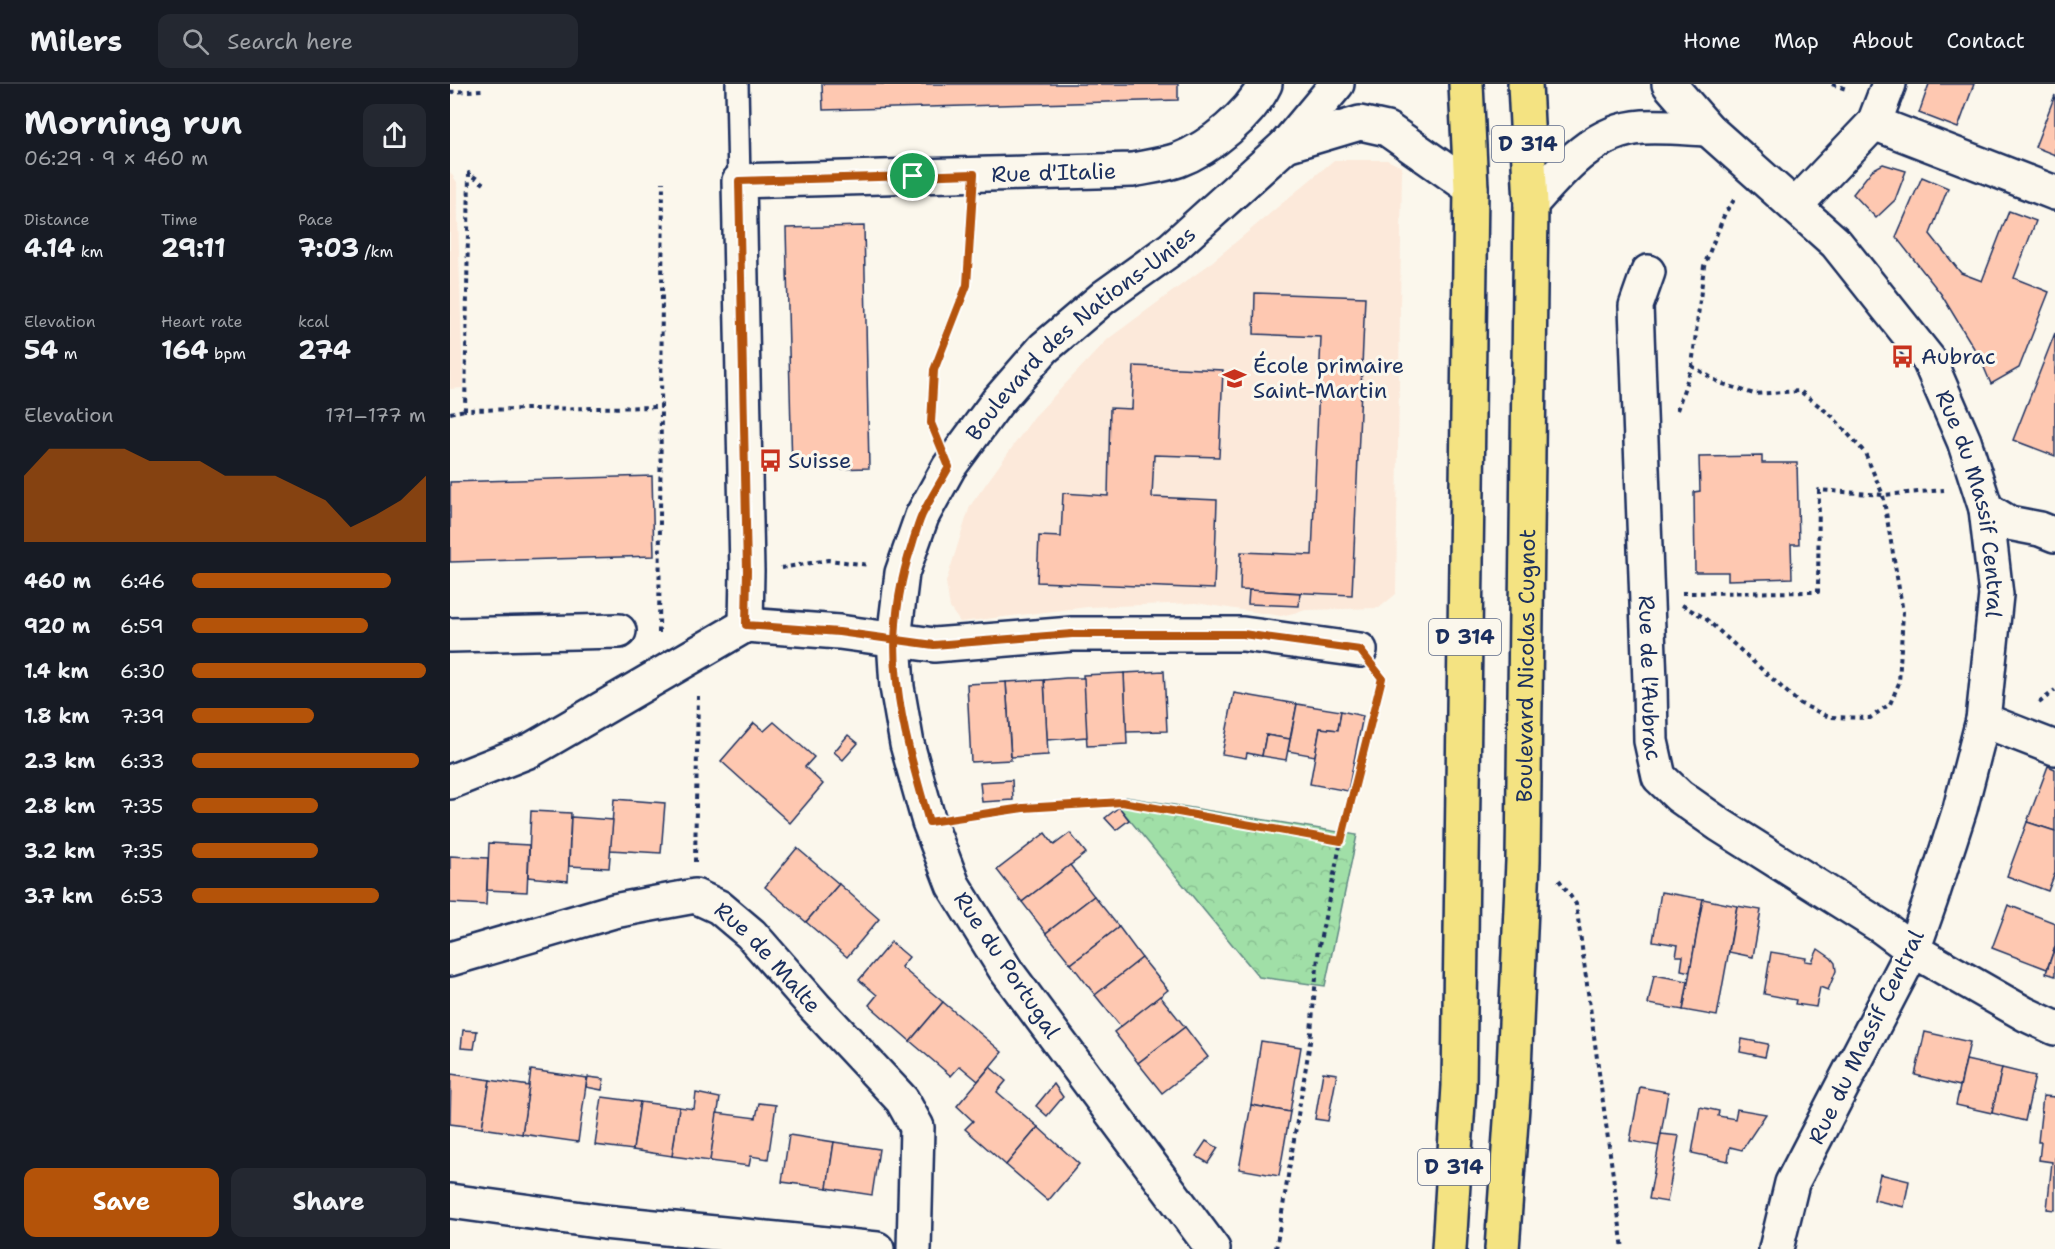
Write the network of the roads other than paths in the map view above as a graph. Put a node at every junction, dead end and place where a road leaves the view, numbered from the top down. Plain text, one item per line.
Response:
1 (737, 84) edge
2 (1265, 84) edge
3 (1337, 84) edge
4 (1466, 84) edge
5 (1525, 84) edge
6 (1669, 84) edge
7 (1889, 84) edge
8 (1874, 123) junction
9 (1708, 129) junction
10 (1286, 146) junction
11 (739, 181) junction
12 (1471, 188) junction
13 (2055, 193) edge
14 (1531, 204) junction
15 (1795, 206) junction
16 (1648, 272) dead end
17 (1982, 498) junction
18 (2055, 535) edge
19 (746, 625) junction
20 (620, 631) road end
21 (450, 635) edge
22 (894, 639) junction
23 (1360, 650) road end
24 (1983, 720) junction
25 (2055, 748) edge
26 (450, 782) edge
27 (1913, 950) junction
28 (450, 959) edge
29 (2055, 1028) edge
30 (450, 1201) edge
31 (877, 1249) edge
32 (914, 1249) edge
33 (1213, 1249) edge
34 (1449, 1249) edge
35 (1502, 1249) edge
36 (1776, 1249) edge

1 - 11 lane
2 - 11 street, Rue d'Italie
3 - 10 street, Boulevard des Nations-Unies
4 - 12 main road, D 314
5 - 14 main road, Boulevard Nicolas Cugnot / D 314
6 - 9 street, Rue du Massif Central
7 - 8 street
8 - 13 street
8 - 15 street
9 - 14 street
9 - 15 street, Rue du Massif Central
10 - 12 street, Boulevard des Nations-Unies
10 - 22 street, Boulevard des Nations-Unies
11 - 19 street
12 - 34 main road, D 314
14 - 35 main road, Boulevard Nicolas Cugnot / D 314
15 - 17 street, Rue du Massif Central
16 - 27 street, Rue de l'Aubrac
17 - 18 street
17 - 24 street, Rue du Massif Central
19 - 22 street
19 - 26 street
20 - 21 street
22 - 23 street
22 - 33 street, Rue du Portugal
24 - 25 street
24 - 27 street, Rue du Massif Central
27 - 29 street, Rue de l'Aubrac
27 - 36 street, Rue du Massif Central
28 - 32 street, Rue de Malte
30 - 31 street

